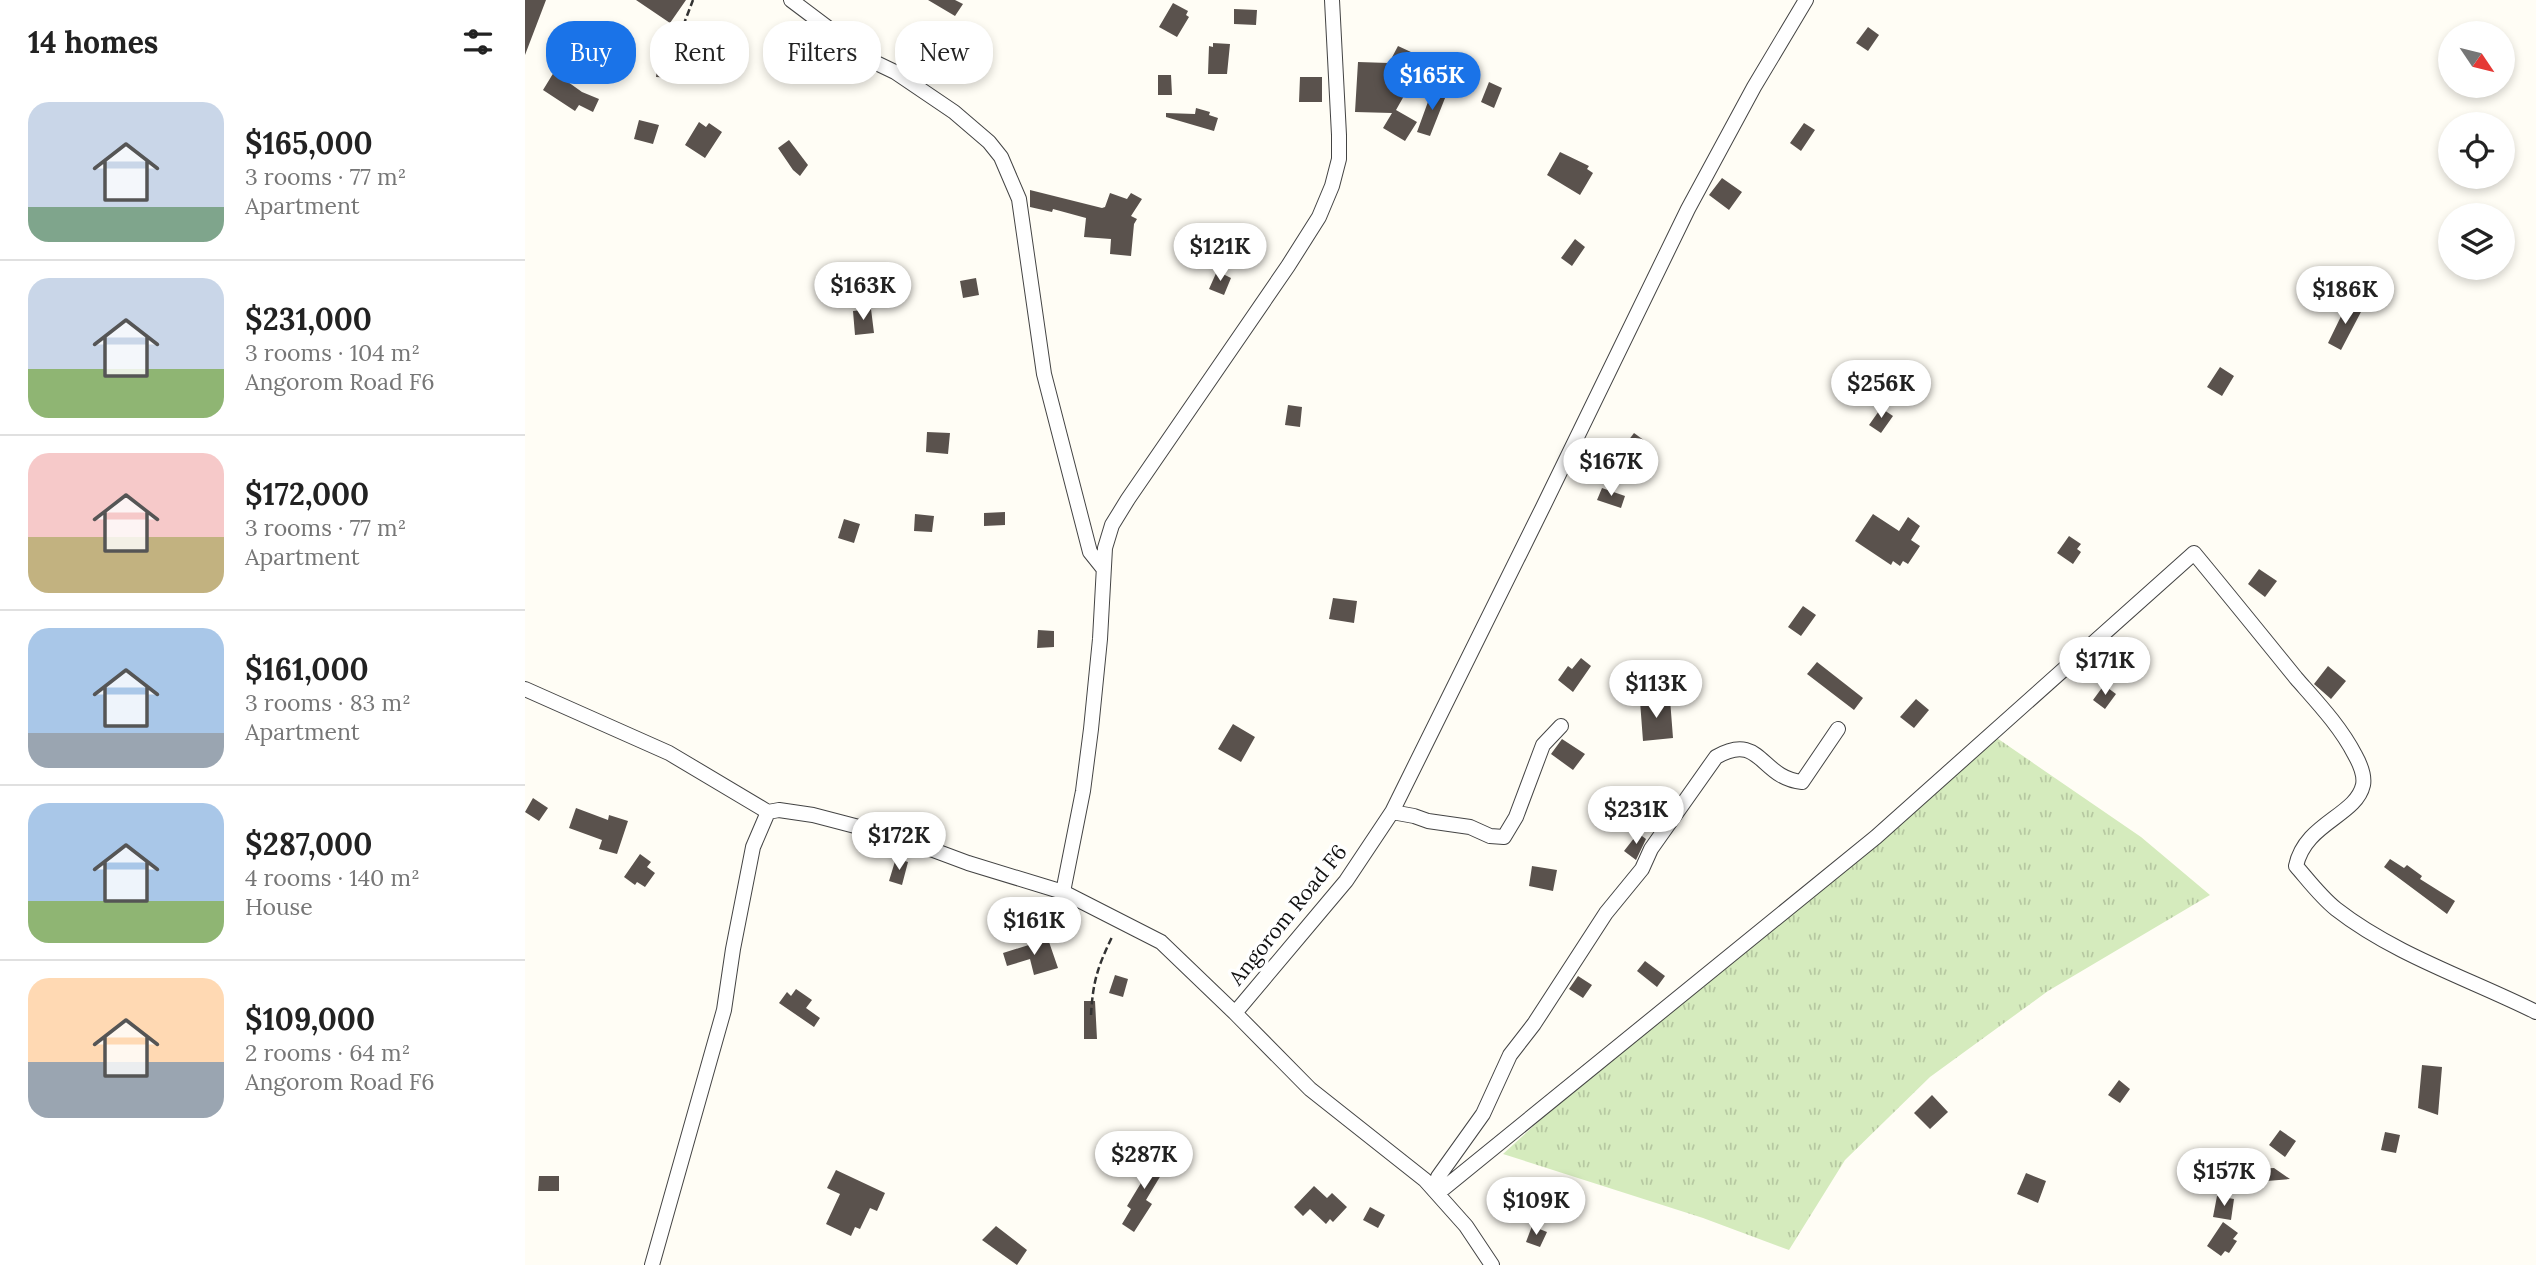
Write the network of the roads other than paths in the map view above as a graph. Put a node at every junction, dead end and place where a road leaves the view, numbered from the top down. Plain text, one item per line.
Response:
1 (790, 0) edge
2 (1332, 0) edge
3 (1806, 0) edge
4 (1102, 567) junction
5 (525, 689) edge
6 (1560, 726) dead end
7 (1838, 729) dead end
8 (768, 812) junction
9 (1391, 812) junction
10 (1063, 892) junction
11 (2536, 1012) edge
12 (1235, 1013) junction
13 (1438, 1193) junction
14 (652, 1265) edge
15 (1492, 1265) edge

1 - 4 street
2 - 4 street
3 - 9 street, Angorom Road F6
4 - 10 street
5 - 8 street
6 - 9 street
7 - 13 street
8 - 10 street
8 - 14 street
9 - 12 street, Angorom Road F6
10 - 12 street
11 - 13 street
12 - 13 street, Angorom Road F6
13 - 15 street, Angorom Road F6

